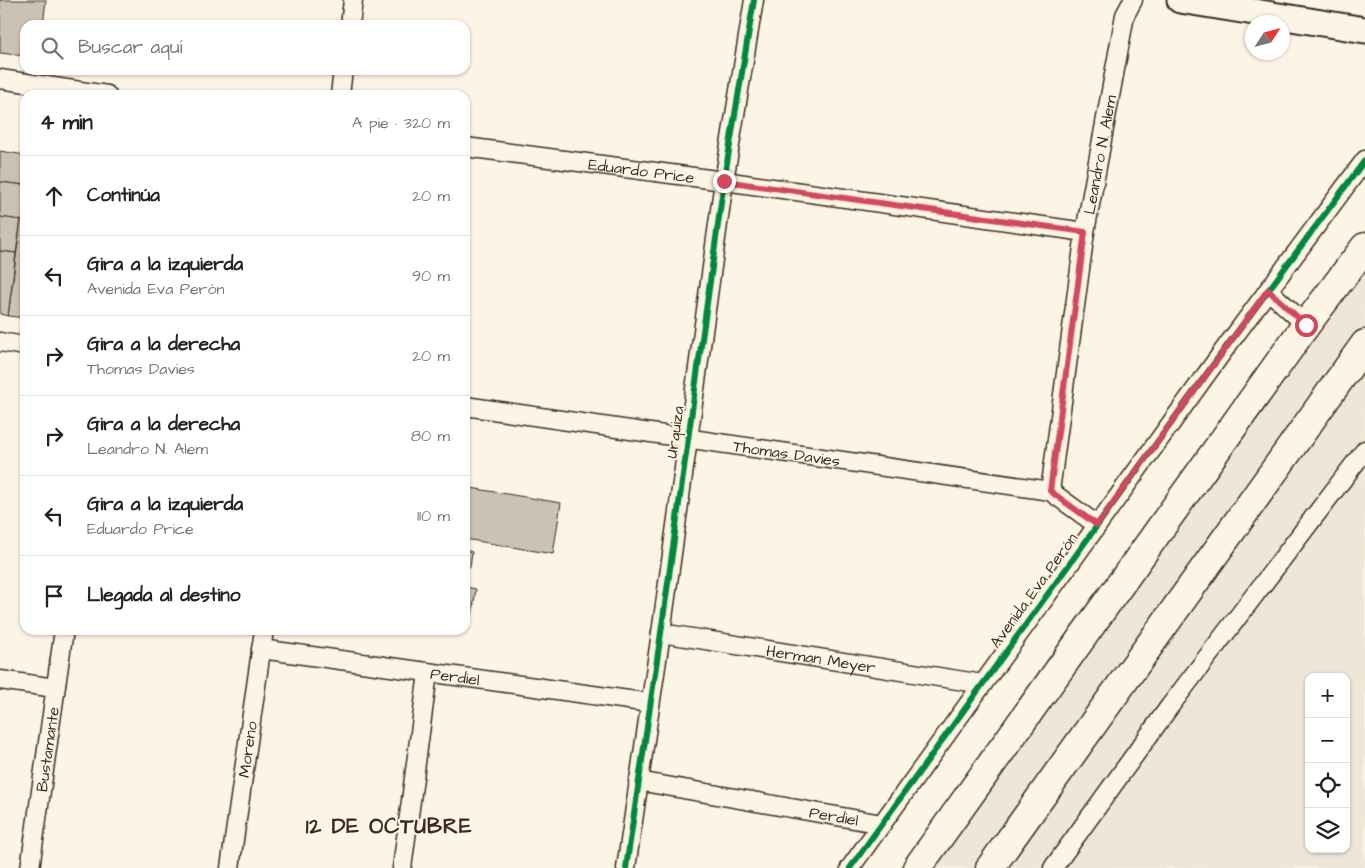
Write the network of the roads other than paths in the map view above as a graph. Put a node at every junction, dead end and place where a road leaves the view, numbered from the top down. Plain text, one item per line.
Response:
1 (353, 0) edge
2 (754, 0) edge
3 (1133, 0) edge
4 (1180, 0) edge
5 (351, 20) edge
6 (1365, 30) edge
7 (342, 75) edge
8 (0, 79) edge
9 (74, 90) edge
10 (341, 90) edge
11 (470, 147) edge
12 (1365, 160) edge
13 (724, 181) junction
14 (1085, 232) junction
15 (1365, 247) edge
16 (1268, 290) junction
17 (1306, 325) junction
18 (0, 342) edge
19 (1365, 344) edge
20 (20, 345) edge
21 (470, 407) edge
22 (687, 439) junction
23 (1365, 450) edge
24 (1050, 491) junction
25 (1097, 525) junction
26 (661, 633) junction
27 (63, 635) edge
28 (263, 635) edge
29 (261, 649) junction
30 (428, 673) junction
31 (0, 680) edge
32 (983, 684) junction
33 (56, 688) junction
34 (650, 703) junction
35 (638, 781) junction
36 (882, 824) junction
37 (30, 868) edge
38 (230, 868) edge
39 (402, 868) edge
40 (626, 868) edge
41 (850, 868) edge
42 (917, 868) edge
43 (990, 868) edge
44 (1053, 868) edge

1 - 5 street
2 - 13 street, Urquiza
3 - 14 street, Leandro N. Alem
4 - 6 street
7 - 10 street
8 - 9 street
11 - 13 street, Eduardo Price
12 - 16 street, Avenida Eva Perón
13 - 14 street, Eduardo Price
13 - 22 street, Urquiza
14 - 24 street, Leandro N. Alem
15 - 17 main road
16 - 17 street
16 - 25 street, Avenida Eva Perón
17 - 42 main road
18 - 20 street
19 - 43 main road
21 - 22 street, Thomas Davies
22 - 24 street, Thomas Davies
22 - 26 street, Urquiza
23 - 44 street
24 - 25 street, Thomas Davies
25 - 32 street, Avenida Eva Perón
26 - 32 street, Herman Meyer
26 - 34 street, Urquiza
27 - 33 street, Bustamante
28 - 29 street, Moreno
29 - 30 street, Perdiel
29 - 38 street, Moreno
30 - 34 street, Perdiel
30 - 39 street
31 - 33 street
32 - 36 street, Avenida Eva Perón
33 - 37 street, Bustamante
34 - 35 street, Urquiza
35 - 36 street, Perdiel
35 - 40 street, Urquiza
36 - 41 street, Avenida Eva Perón

